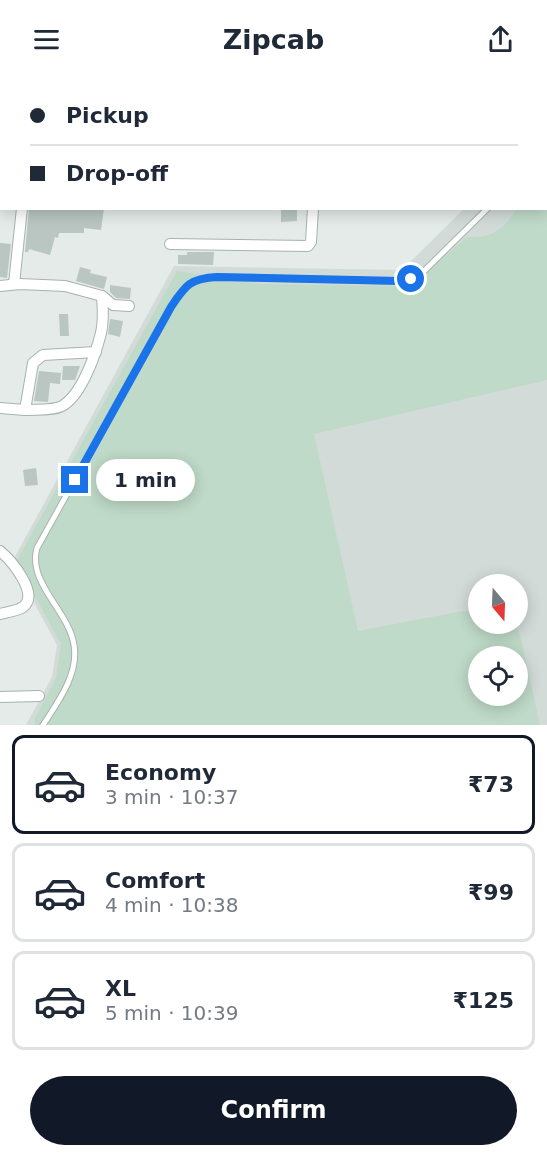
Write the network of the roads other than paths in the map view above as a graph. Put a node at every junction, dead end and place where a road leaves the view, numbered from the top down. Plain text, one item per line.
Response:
1 (22, 210) edge
2 (313, 210) edge
3 (486, 210) edge
4 (170, 244) dead end
5 (14, 284) junction
6 (0, 286) edge
7 (102, 296) junction
8 (129, 306) dead end
9 (96, 352) junction
10 (0, 408) edge
11 (25, 410) junction
12 (0, 551) edge
13 (0, 614) edge
14 (39, 696) dead end
15 (0, 697) edge
16 (43, 725) edge

1 - 5 street
2 - 4 street
3 - 16 lane
5 - 6 street
5 - 7 street
7 - 8 street
7 - 9 street
9 - 11 street
9 - 11 street
10 - 11 street
12 - 13 street
14 - 15 street

